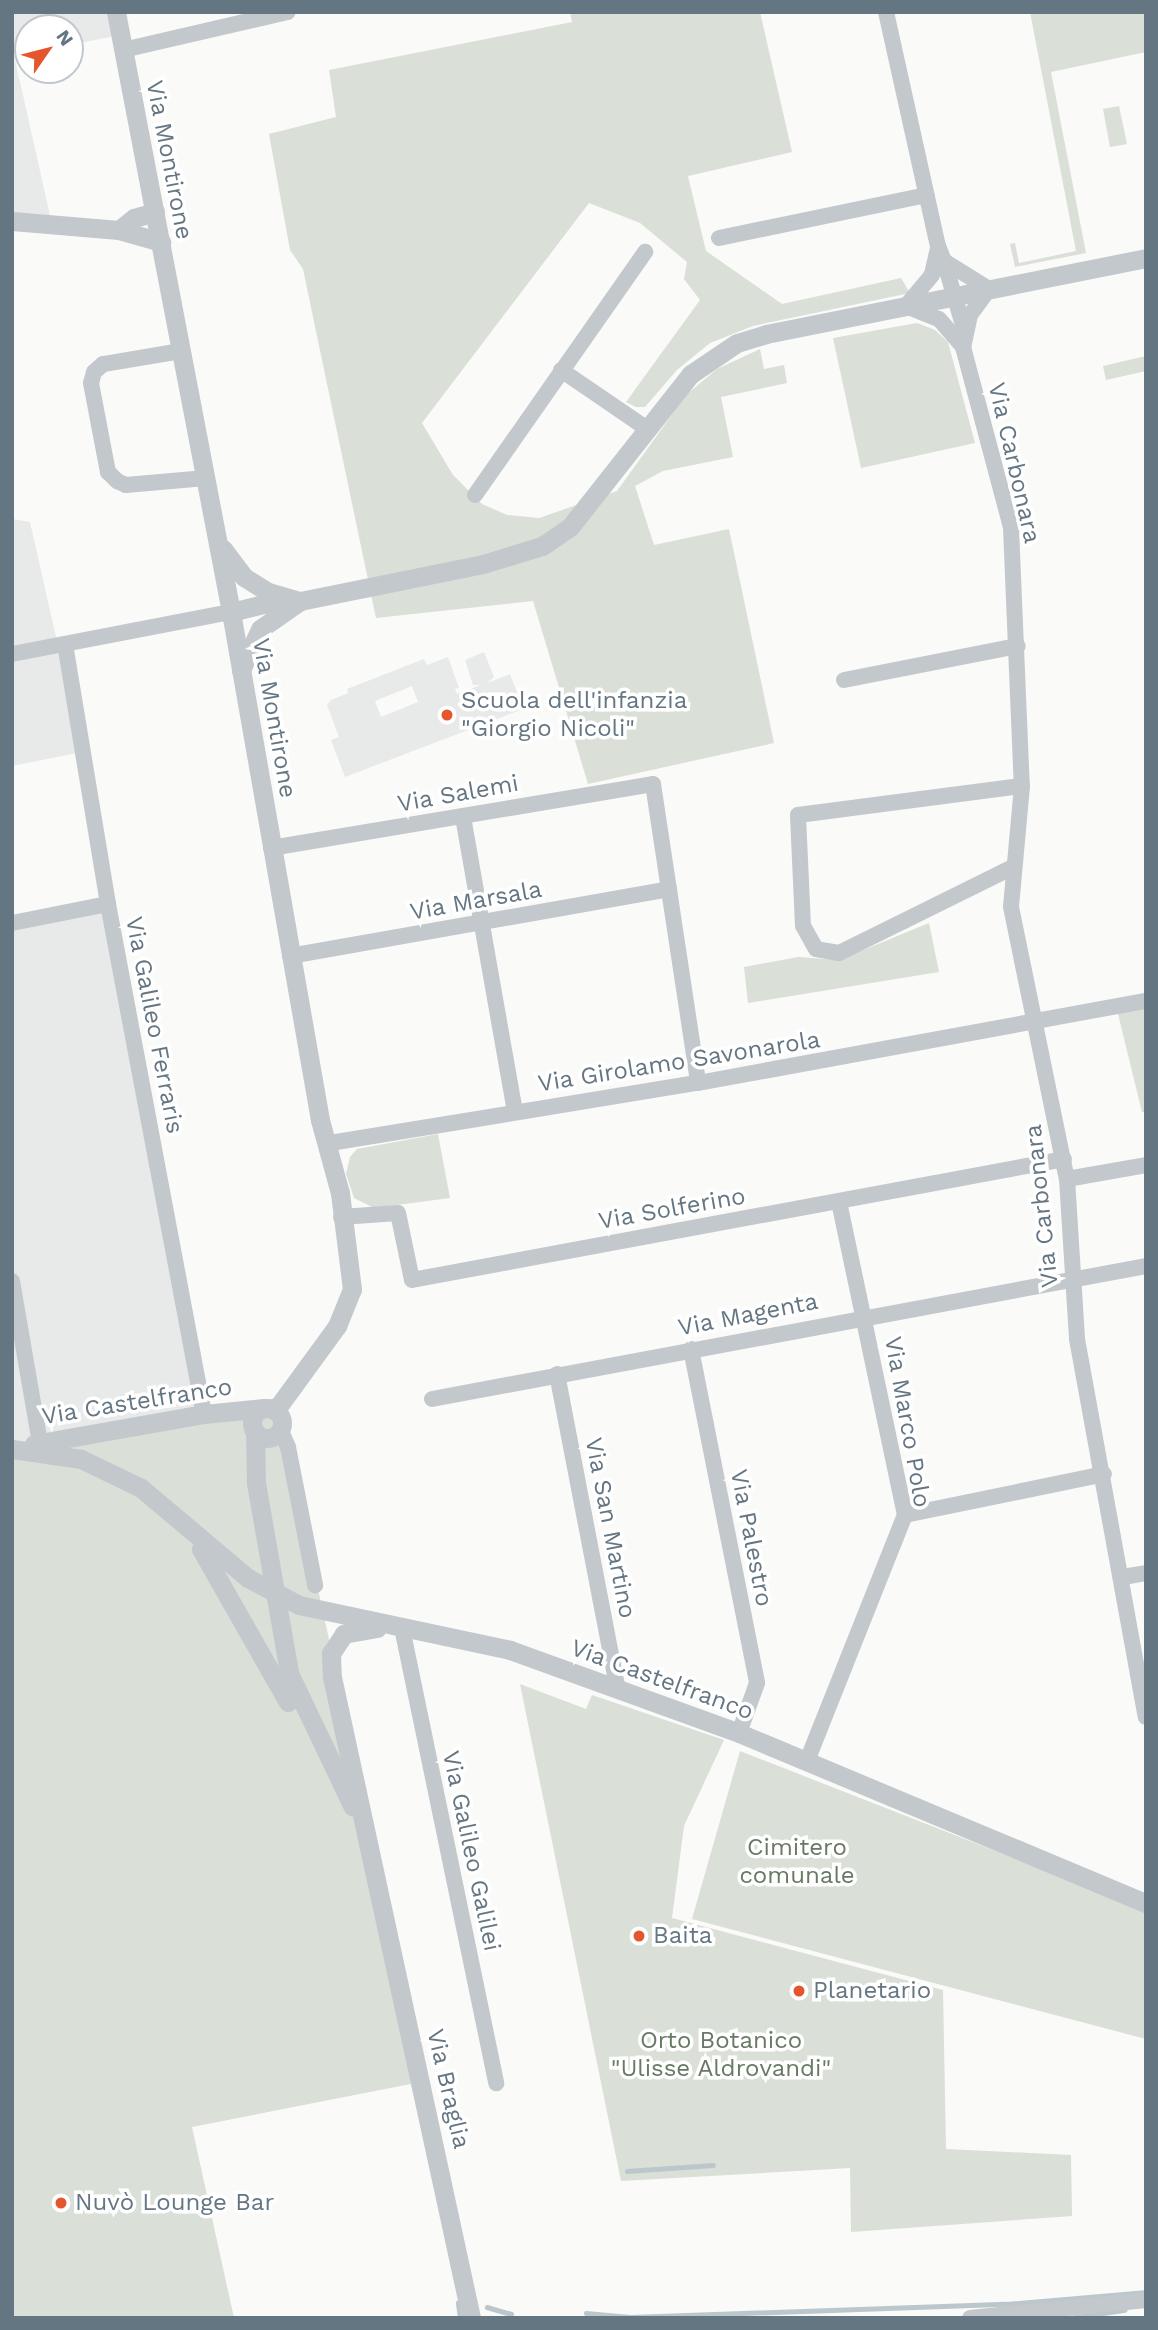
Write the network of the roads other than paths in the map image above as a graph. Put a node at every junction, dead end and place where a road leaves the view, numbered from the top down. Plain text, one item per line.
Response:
1 (116, 12) edge
2 (288, 12) edge
3 (886, 12) edge
4 (123, 50) junction
5 (927, 195) junction
6 (155, 212) junction
7 (12, 221) edge
8 (119, 230) junction
9 (719, 237) dead end
10 (160, 242) junction
11 (645, 253) dead end
12 (939, 258) junction
13 (1146, 258) edge
14 (989, 289) junction
15 (948, 297) junction
16 (906, 306) junction
17 (961, 338) junction
18 (181, 351) junction
19 (561, 370) junction
20 (646, 428) junction
21 (206, 478) junction
22 (475, 495) dead end
23 (218, 543) junction
24 (291, 604) junction
25 (231, 612) junction
26 (65, 644) junction
27 (1018, 646) junction
28 (12, 654) edge
29 (241, 671) junction
30 (844, 680) dead end
31 (1022, 786) junction
32 (463, 817) junction
33 (271, 848) junction
34 (1011, 868) junction
35 (669, 889) junction
36 (108, 904) junction
37 (12, 923) edge
38 (480, 924) junction
39 (290, 957) junction
40 (1146, 1001) edge
41 (1035, 1025) junction
42 (698, 1083) junction
43 (516, 1111) junction
44 (330, 1143) junction
45 (1064, 1159) junction
46 (1146, 1165) edge
47 (1067, 1179) junction
48 (839, 1202) junction
49 (341, 1217) junction
50 (1146, 1266) edge
51 (1074, 1278) junction
52 (12, 1281) edge
53 (865, 1316) junction
54 (691, 1349) junction
55 (557, 1374) junction
56 (432, 1399) dead end
57 (204, 1414) junction
58 (269, 1423) junction
59 (40, 1443) junction
60 (15, 1449) edge
61 (1104, 1474) junction
62 (169, 1509) junction
63 (905, 1515) junction
64 (1146, 1573) edge
65 (1123, 1577) junction
66 (316, 1585) dead end
67 (272, 1593) junction
68 (397, 1628) junction
69 (618, 1690) junction
70 (1146, 1717) edge
71 (739, 1732) junction
72 (807, 1761) junction
73 (374, 1871) junction
74 (1146, 1903) edge
75 (496, 2083) dead end
76 (1146, 2300) edge
77 (471, 2318) edge
78 (970, 2318) edge

1 - 4 street, Via Montirone
2 - 4 street
3 - 5 street, Via Carbonara
4 - 6 street, Via Montirone
5 - 9 street
5 - 12 street, Via Carbonara
6 - 8 street
6 - 10 street, Via Montirone
7 - 8 street
8 - 10 street
10 - 18 street, Via Montirone
11 - 19 street
12 - 14 street
12 - 15 street, Via Carbonara
12 - 16 street
13 - 14 street
14 - 15 street
14 - 17 street
15 - 16 street
15 - 17 street, Via Carbonara
16 - 17 street
16 - 20 street
17 - 27 street, Via Carbonara
18 - 21 street, Via Montirone
18 - 21 street
19 - 20 street
19 - 22 street
20 - 24 street
21 - 23 street, Via Montirone
23 - 24 street
23 - 25 street, Via Montirone
24 - 25 street
24 - 29 street
25 - 26 street
25 - 29 street, Via Montirone
26 - 28 street
26 - 36 street, Via Galileo Ferraris
27 - 30 street
27 - 31 street, Via Carbonara
29 - 33 street, Via Montirone
31 - 34 street, Via Carbonara
31 - 34 street
32 - 33 street, Via Salemi
32 - 35 street, Via Salemi
32 - 38 street
33 - 39 street, Via Montirone
34 - 41 street, Via Carbonara
35 - 38 street, Via Marsala
35 - 42 street
36 - 37 street
36 - 57 street, Via Galileo Ferraris
38 - 39 street, Via Marsala
38 - 43 street
39 - 44 street, Via Montirone
40 - 41 street, Via Girolamo Savonarola
41 - 42 street, Via Girolamo Savonarola
41 - 45 street, Via Carbonara
42 - 43 street, Via Girolamo Savonarola
43 - 44 street, Via Girolamo Savonarola
44 - 49 street, Via Montirone
45 - 47 street, Via Carbonara
45 - 48 street, Via Solferino
46 - 47 street
47 - 51 street, Via Carbonara
48 - 49 street, Via Solferino
48 - 53 street, Via Marco Polo
49 - 58 street, Via Montirone
50 - 51 street, Via Magenta
51 - 53 street, Via Magenta
51 - 61 street, Via Carbonara
52 - 59 street
53 - 54 street, Via Magenta
53 - 63 street, Via Marco Polo
54 - 55 street, Via Magenta
54 - 71 street, Via Palestro
55 - 56 street, Via Magenta
55 - 69 street, Via San Martino
57 - 58 street, Via Castelfranco
57 - 59 street, Via Castelfranco
58 - 66 street
58 - 67 street, Via Montirone
59 - 60 street, Via Castelfranco
60 - 62 street, Via Castelfranco
61 - 63 street
61 - 65 street, Via Carbonara
62 - 67 street, Via Castelfranco
62 - 73 street, Via Castelfranco
63 - 72 street, Via Marco Polo
64 - 65 street
65 - 70 street, Via Carbonara
67 - 68 street, Via Castelfranco
67 - 73 street, Via Braglia
68 - 69 street, Via Castelfranco
68 - 73 street, Via Braglia
68 - 75 street, Via Galileo Galilei
69 - 71 street, Via Castelfranco
71 - 72 street, Via Castelfranco
72 - 74 street, Via Castelfranco
73 - 77 street, Via Braglia
76 - 78 street

